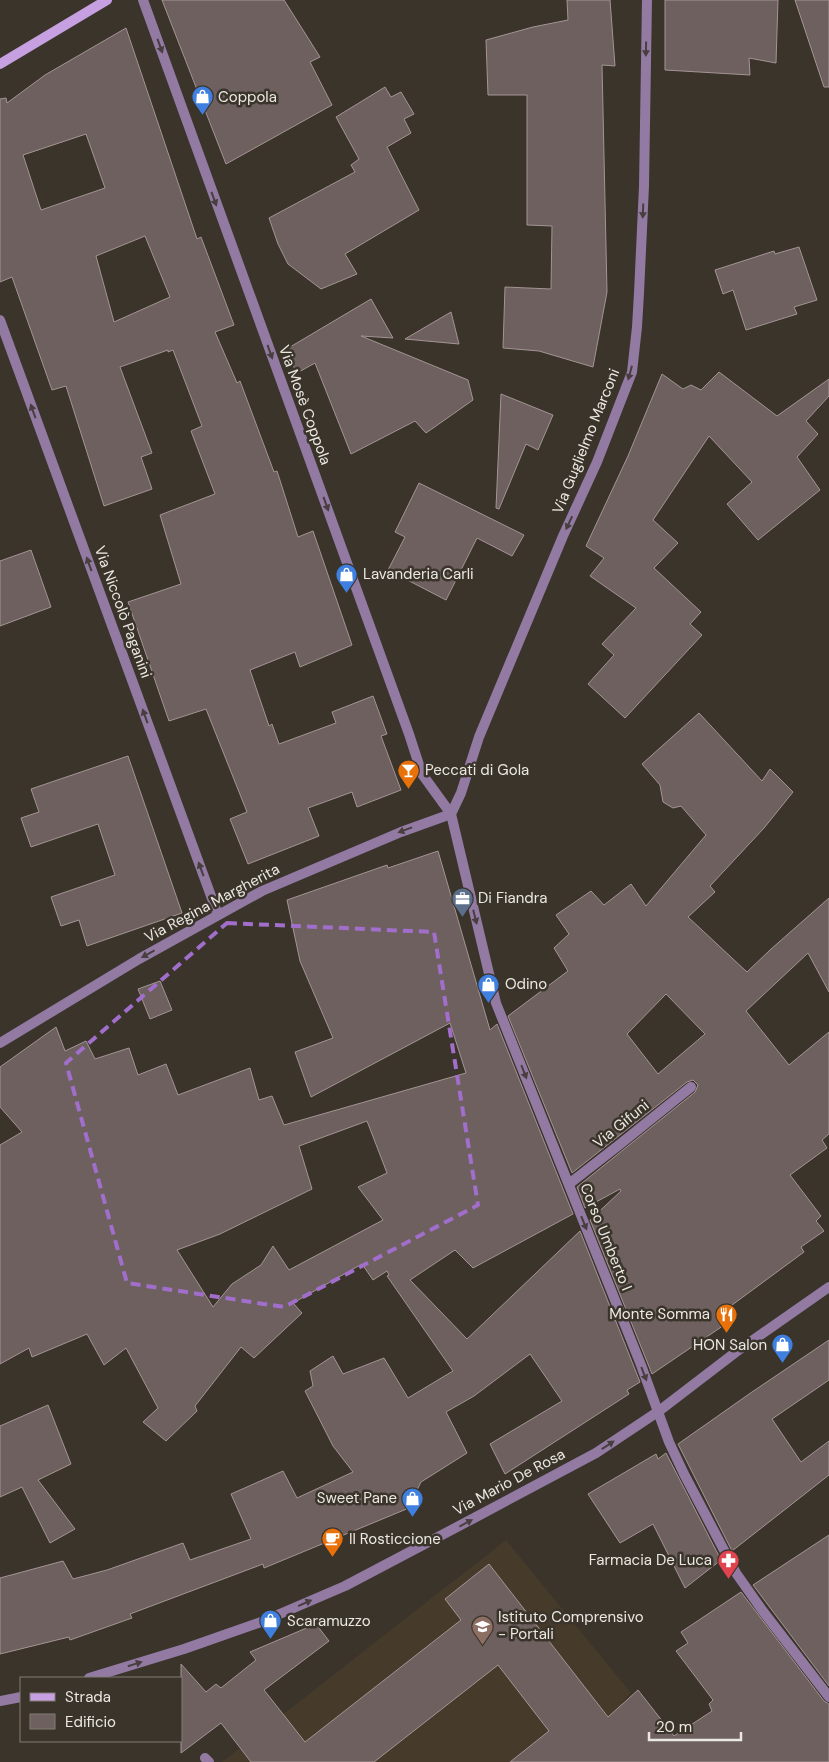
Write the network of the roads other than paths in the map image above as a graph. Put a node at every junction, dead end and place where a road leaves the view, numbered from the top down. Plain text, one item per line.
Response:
1 (107, 0) edge
2 (144, 0) edge
3 (647, 0) edge
4 (0, 64) edge
5 (0, 320) edge
6 (451, 814) junction
7 (218, 915) junction
8 (0, 1044) edge
9 (691, 1087) dead end
10 (569, 1184) junction
11 (829, 1287) edge
12 (659, 1411) junction
13 (92, 1677) edge
14 (20, 1697) edge
15 (829, 1697) edge
16 (0, 1701) edge

1 - 4 street
2 -> 6 street, Via Mosè Coppola
3 -> 6 street, Via Guglielmo Marconi
7 -> 5 street, Via Niccolò Paganini
6 -> 7 street, Via Regina Margherita
6 -> 10 street, Corso Umberto I
7 -> 8 street, Via Regina Margherita
9 - 10 street, Via Gifuni
10 -> 12 street, Corso Umberto I
11 - 12 street, Via Mario De Rosa
13 -> 12 street, Via Mario De Rosa
12 - 15 street, Corso Umberto I
14 - 16 street

